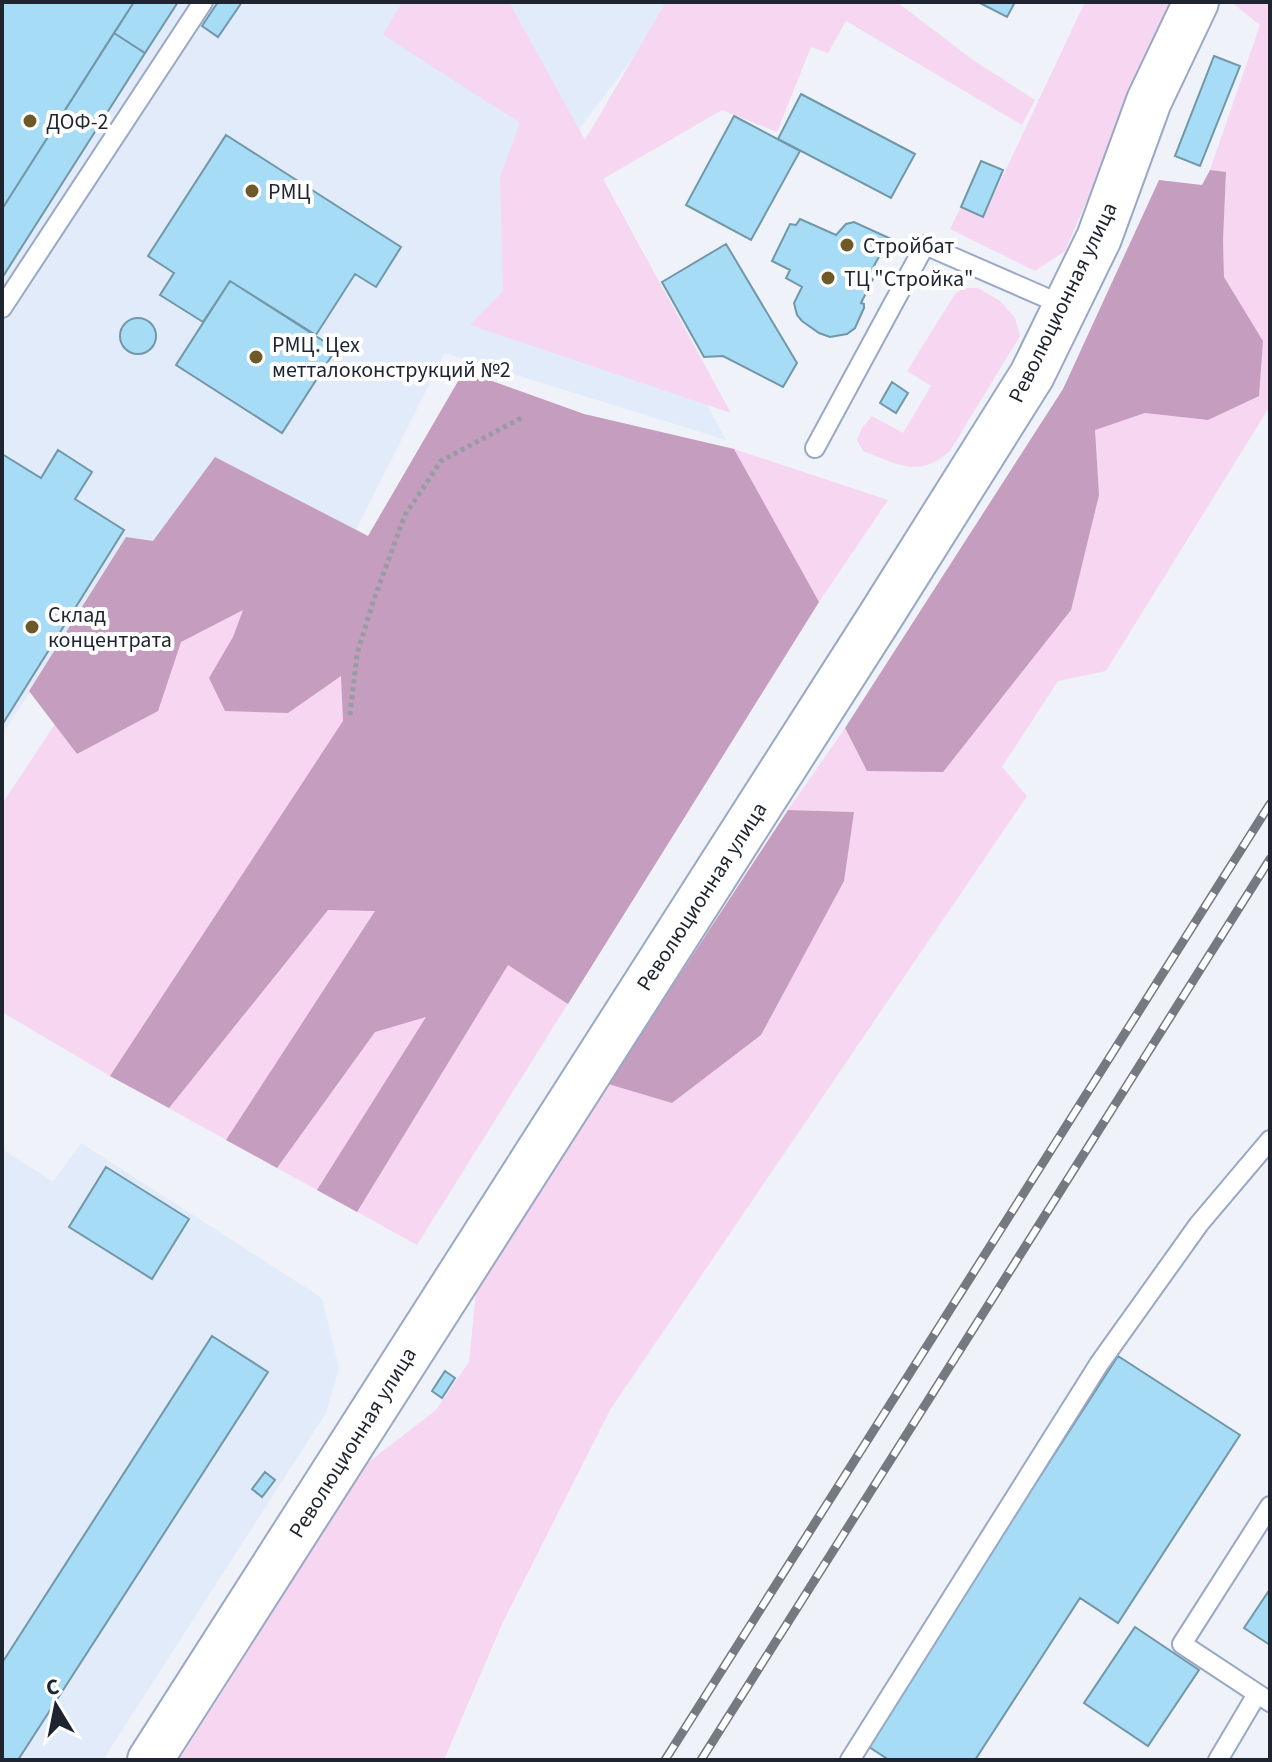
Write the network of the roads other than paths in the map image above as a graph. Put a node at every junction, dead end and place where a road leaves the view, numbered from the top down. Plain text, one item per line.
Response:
1 (203, 2) edge
2 (1196, 2) edge
3 (1065, 306) junction
4 (2, 308) edge
5 (815, 448) dead end
6 (1270, 1140) edge
7 (1270, 1506) edge
8 (1264, 1698) edge
9 (150, 1760) edge
10 (850, 1760) edge
11 (1218, 1760) edge

1 - 4 lane
2 - 3 street, Революционная улица
3 - 5 lane
3 - 9 street, Революционная улица
6 - 10 lane
7 - 8 lane
8 - 11 lane

